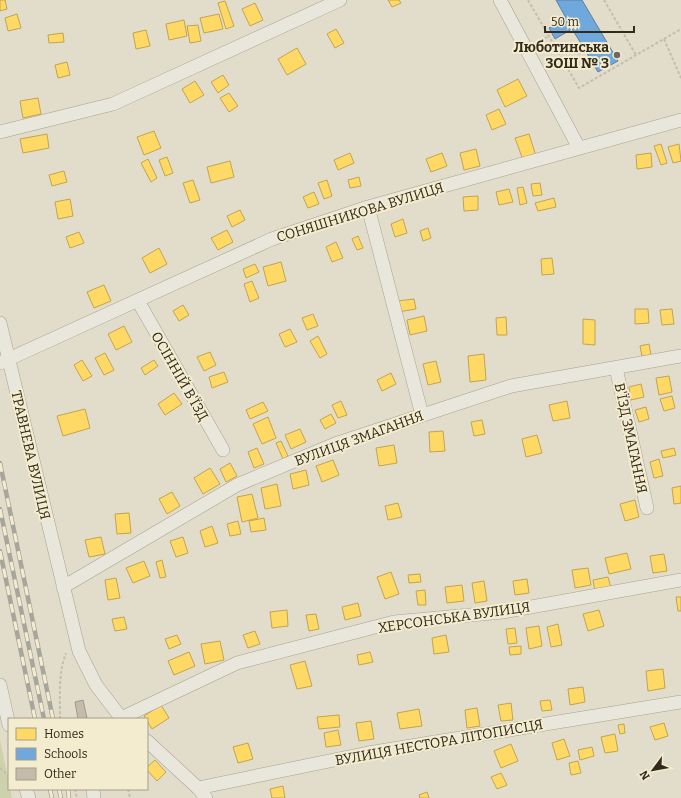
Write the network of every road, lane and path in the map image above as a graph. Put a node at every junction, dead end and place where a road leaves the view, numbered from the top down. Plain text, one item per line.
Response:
1 (340, 0) edge
2 (500, 0) edge
3 (528, 0) edge
4 (604, 0) edge
5 (681, 29) edge
6 (549, 36) junction
7 (664, 39) junction
8 (536, 43) dead end
9 (636, 55) junction
10 (681, 78) edge
11 (681, 120) edge
12 (0, 132) edge
13 (579, 148) junction
14 (368, 206) junction
15 (138, 301) junction
16 (0, 323) edge
17 (681, 356) edge
18 (4, 362) edge
19 (616, 368) junction
20 (422, 415) junction
21 (223, 450) dead end
22 (647, 508) dead end
23 (681, 580) edge
24 (63, 587) junction
25 (74, 633) junction
26 (0, 685) edge
27 (681, 702) edge
28 (60, 718) edge
29 (120, 718) edge
30 (123, 718) edge
31 (8, 721) edge
32 (148, 742) edge
33 (0, 768) edge
34 (8, 775) edge
35 (202, 793) edge

1 - 12 street
2 - 13 street
3 - 6 path
4 - 9 path
5 - 7 path
6 - 8 path
6 - 9 path
7 - 9 path
7 - 10 path
11 - 13 street, СОНЯШНИКОВА ВУЛИЦЯ
13 - 14 street, СОНЯШНИКОВА ВУЛИЦЯ
14 - 15 street, СОНЯШНИКОВА ВУЛИЦЯ
14 - 20 street
15 - 18 street, СОНЯШНИКОВА ВУЛИЦЯ
15 - 21 street, ОСІННІЙ В'ЇЗД
16 - 18 street, ТРАВНЕВА ВУЛИЦЯ
17 - 19 street, ВУЛИЦЯ ЗМАГАННЯ
18 - 24 street, ТРАВНЕВА ВУЛИЦЯ
19 - 20 street, ВУЛИЦЯ ЗМАГАННЯ
19 - 22 street, В'ЇЗД ЗМАГАННЯ
20 - 24 street, ВУЛИЦЯ ЗМАГАННЯ
23 - 30 street, ХЕРСОНСЬКА ВУЛИЦЯ
24 - 25 street, ТРАВНЕВА ВУЛИЦЯ
25 - 28 path
25 - 29 street, ТРАВНЕВА ВУЛИЦЯ
26 - 31 street
27 - 35 street, ВУЛИЦЯ НЕСТОРА ЛІТОПИСЦЯ
32 - 35 street
33 - 34 path

